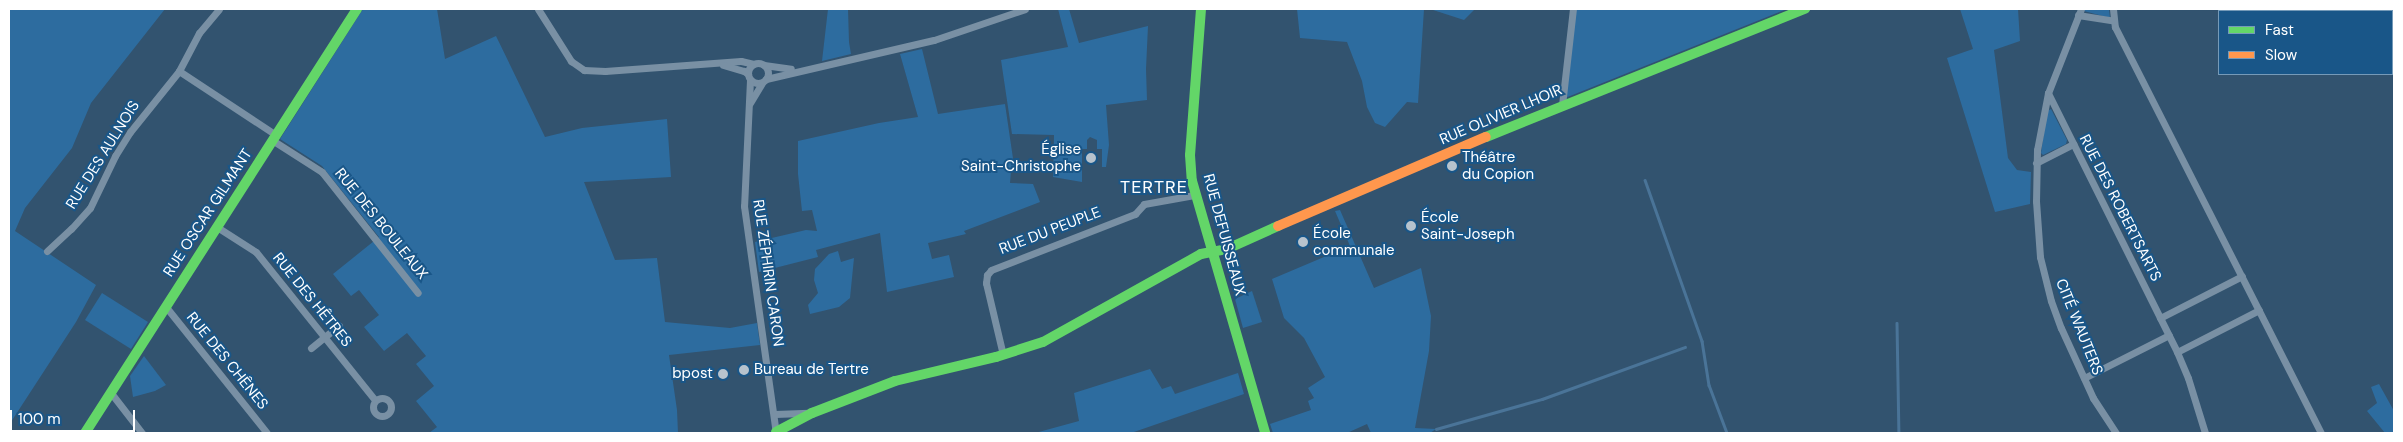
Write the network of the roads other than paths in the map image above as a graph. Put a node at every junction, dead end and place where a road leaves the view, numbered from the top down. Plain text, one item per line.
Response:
1 (219, 9) edge
2 (357, 9) edge
3 (538, 9) edge
4 (1025, 9) edge
5 (1201, 9) edge
6 (1573, 9) edge
7 (1805, 9) edge
8 (2113, 9) edge
9 (1016, 10) edge
10 (2080, 12) edge
11 (2114, 22) junction
12 (718, 64) junction
13 (754, 64) junction
14 (764, 65) junction
15 (802, 69) junction
16 (179, 71) junction
17 (749, 77) junction
18 (764, 81) junction
19 (2048, 93) junction
20 (1562, 105) junction
21 (749, 106) junction
22 (274, 138) junction
23 (2073, 144) junction
24 (2036, 163) junction
25 (1194, 195) junction
26 (217, 227) junction
27 (47, 251) dead end
28 (1211, 252) junction
29 (2242, 276) junction
30 (418, 293) dead end
31 (166, 307) junction
32 (2259, 310) junction
33 (2160, 318) junction
34 (340, 325) dead end
35 (2169, 335) junction
36 (325, 337) junction
37 (311, 348) dead end
38 (2177, 352) junction
39 (1003, 355) junction
40 (2084, 378) junction
41 (111, 393) junction
42 (375, 400) dead end
43 (812, 413) junction
44 (775, 414) junction
45 (776, 432) edge
46 (85, 433) edge
47 (142, 433) edge
48 (267, 433) edge
49 (1265, 433) edge
50 (2116, 433) edge
51 (2205, 433) edge
52 (2321, 433) edge

1 - 16 street, RUE DES AULNOIS
2 - 22 street, RUE OSCAR GILMANT
3 - 12 street
4 - 9 street
5 - 25 street, RUE DEFUISSEAUX
6 - 20 street
7 - 20 street, RUE OLIVIER LHOIR
8 - 11 street
9 - 15 street
10 - 11 street, CITÉ WAUTERS
10 - 19 street, CITÉ WAUTERS
11 - 29 street
12 - 13 street
12 - 17 street
13 - 14 street
13 - 17 street
14 - 15 street
14 - 18 street
15 - 18 street
16 - 22 street
16 - 27 street, RUE DES AULNOIS
17 - 18 street
17 - 21 street, RUE ZÉPHIRIN CARON
18 - 21 street, RUE ZÉPHIRIN CARON
19 - 23 street, RUE DES ROBERTSARTS
19 - 24 street, CITÉ WAUTERS
20 - 28 street, RUE OLIVIER LHOIR
21 - 44 street, RUE ZÉPHIRIN CARON
22 - 26 street, RUE OSCAR GILMANT
22 - 30 street, RUE DES BOULEAUX
23 - 24 street
23 - 33 street, RUE DES ROBERTSARTS
24 - 40 street, CITÉ WAUTERS
25 - 28 street, RUE DEFUISSEAUX
25 - 39 street, RUE DU PEUPLE
26 - 31 street, RUE OSCAR GILMANT
26 - 36 street, RUE DES HÊTRES
28 - 39 street
28 - 49 street, RUE DEFUISSEAUX
29 - 32 street
29 - 33 street
31 - 41 street, RUE OSCAR GILMANT
31 - 48 street, RUE DES CHÊNES
32 - 38 street
32 - 52 street
33 - 35 street, RUE DES ROBERTSARTS
34 - 36 street
35 - 38 street, RUE DES ROBERTSARTS
35 - 40 street
36 - 37 street
36 - 42 street, RUE DES HÊTRES
38 - 51 street, RUE DES ROBERTSARTS
39 - 43 street
40 - 50 street, CITÉ WAUTERS
41 - 46 street, RUE OSCAR GILMANT
41 - 47 street
43 - 44 street
43 - 45 street
44 - 45 street

